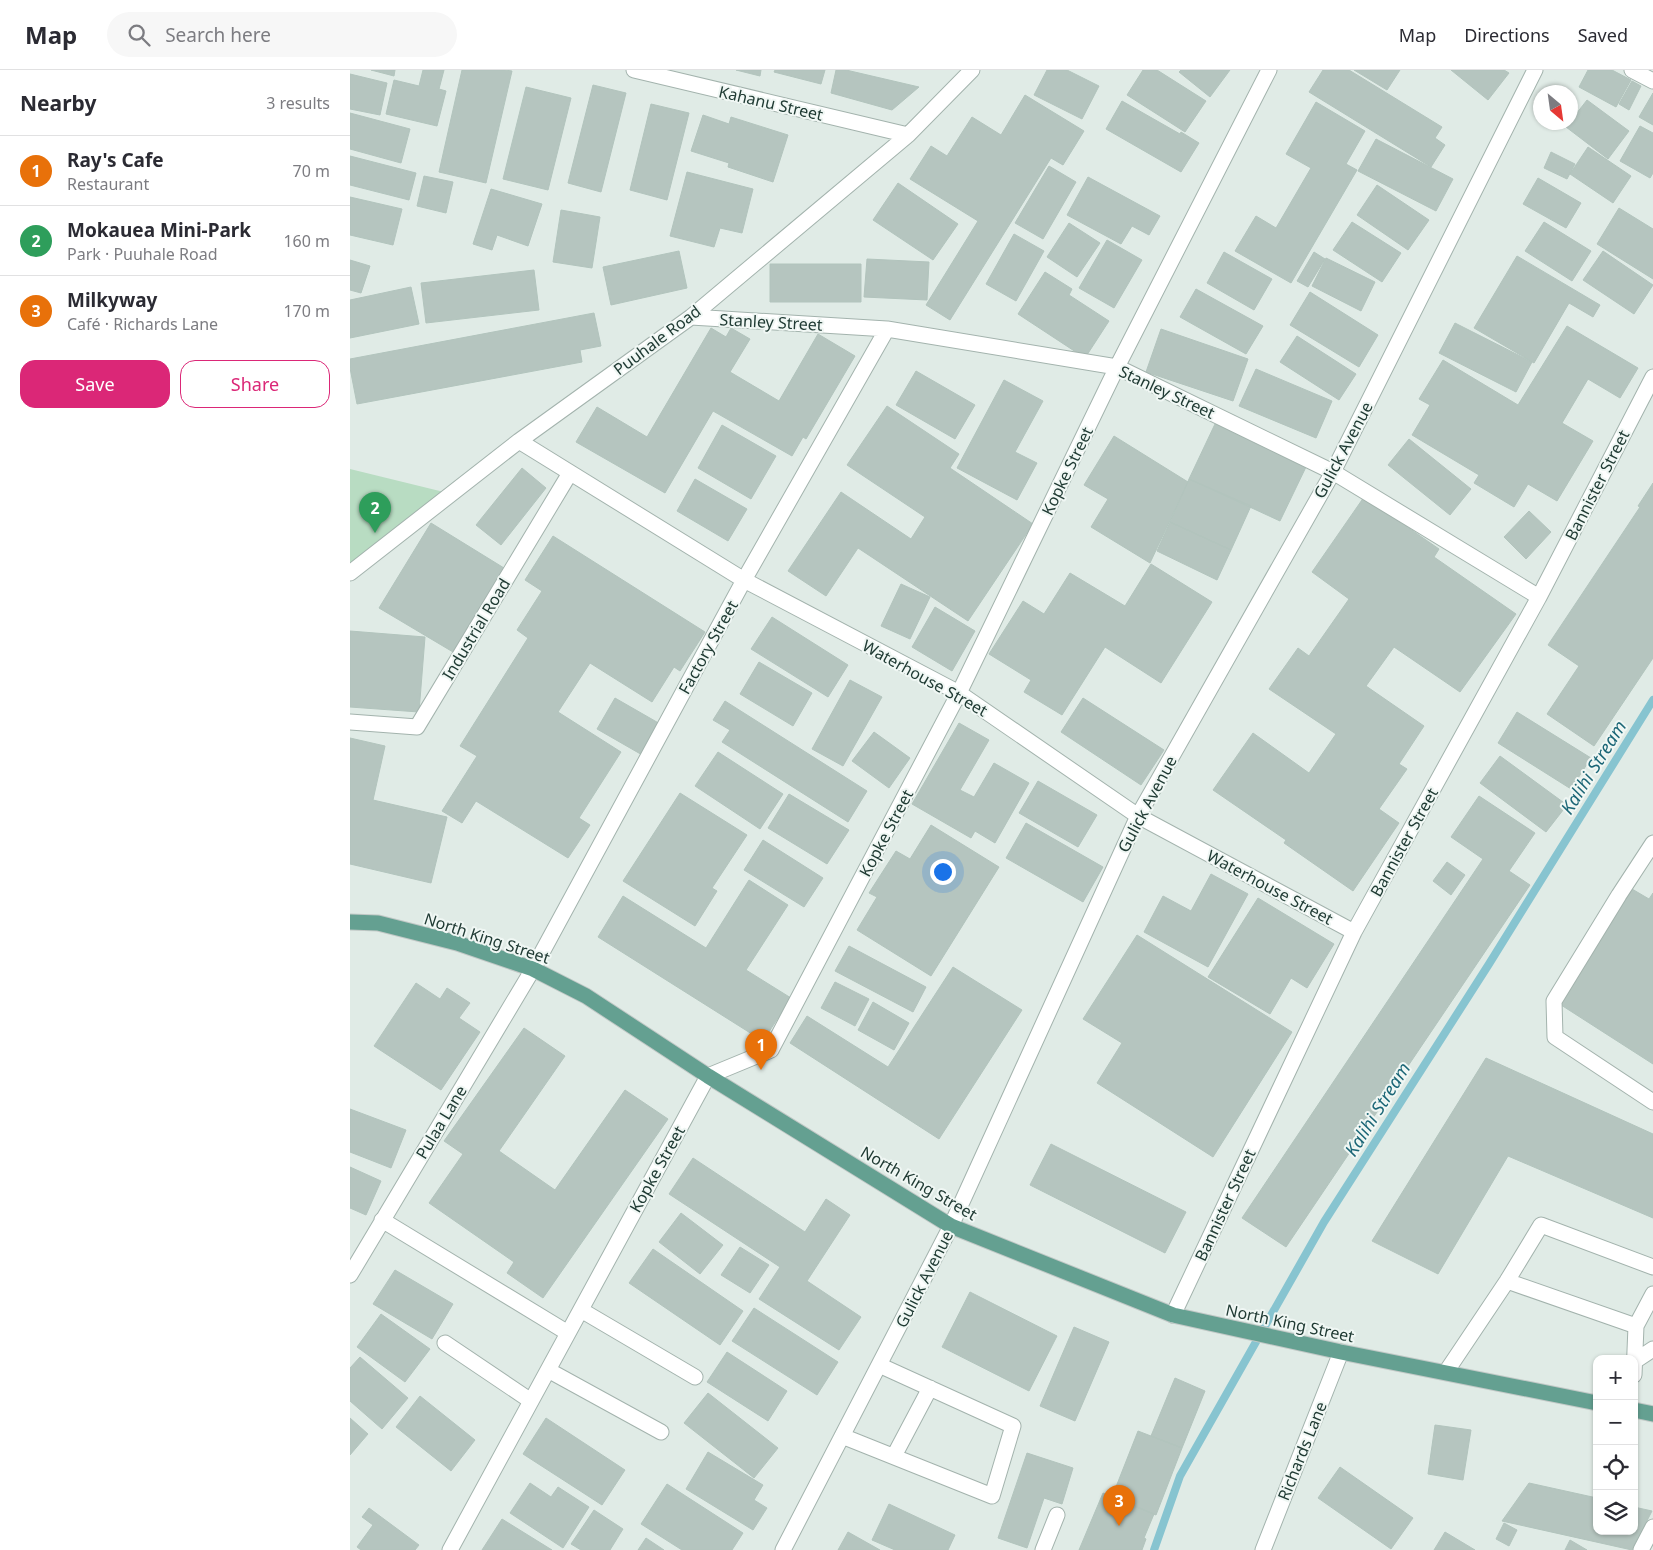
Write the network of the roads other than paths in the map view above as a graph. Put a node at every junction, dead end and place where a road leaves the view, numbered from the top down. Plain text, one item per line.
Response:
1 (634, 70) edge
2 (972, 70) edge
3 (1269, 70) edge
4 (1535, 70) edge
5 (1632, 70) edge
6 (1653, 80) edge
7 (908, 135) junction
8 (691, 317) junction
9 (887, 328) junction
10 (1117, 367) junction
11 (1653, 377) edge
12 (519, 441) junction
13 (1333, 472) junction
14 (570, 473) junction
15 (350, 573) edge
16 (744, 580) junction
17 (1539, 597) junction
18 (959, 693) junction
19 (350, 722) edge
20 (1138, 816) junction
21 (1653, 843) edge
22 (350, 922) edge
23 (1354, 932) junction
24 (533, 968) junction
25 (708, 1076) junction
26 (1653, 1102) edge
27 (382, 1220) junction
28 (951, 1226) junction
29 (1653, 1268) edge
30 (350, 1275) edge
31 (1507, 1281) junction
32 (1653, 1294) edge
33 (581, 1310) junction
34 (1173, 1315) junction
35 (1636, 1326) junction
36 (568, 1334) junction
37 (445, 1343) dead end
38 (1653, 1349) edge
39 (1342, 1352) junction
40 (1635, 1355) edge
41 (1638, 1359) edge
42 (879, 1365) junction
43 (548, 1370) junction
44 (1446, 1372) junction
45 (695, 1377) dead end
46 (930, 1388) junction
47 (531, 1401) junction
48 (1593, 1402) edge
49 (1638, 1411) edge
50 (1653, 1414) edge
51 (660, 1432) dead end
52 (842, 1436) junction
53 (894, 1456) junction
54 (1057, 1515) dead end
55 (1653, 1527) edge
56 (450, 1550) edge
57 (783, 1550) edge
58 (1043, 1550) edge
59 (1263, 1550) edge
60 (1642, 1550) edge

1 - 7 street, Kahanu Street
2 - 7 street, Puuhale Road
3 - 10 street, Kopke Street
4 - 13 street, Gulick Avenue
5 - 6 street
7 - 8 street, Puuhale Road
8 - 9 street, Stanley Street
8 - 12 street, Puuhale Road
9 - 10 street, Stanley Street
9 - 16 street, Factory Street
10 - 13 street, Stanley Street
10 - 18 street, Kopke Street
11 - 17 street, Bannister Street
12 - 14 street, Waterhouse Street
12 - 15 street, Puuhale Road
13 - 17 street, Stanley Street
13 - 20 street, Gulick Avenue
14 - 16 street, Waterhouse Street
14 - 19 street, Industrial Road
16 - 18 street, Waterhouse Street
16 - 24 street, Factory Street
17 - 23 street, Bannister Street
18 - 20 street, Waterhouse Street
18 - 25 street, Kopke Street
20 - 23 street, Waterhouse Street
20 - 28 street, Gulick Avenue
21 - 26 street
22 - 24 main road, North King Street
23 - 34 street, Bannister Street
24 - 25 main road, North King Street
24 - 27 street, Pulaa Lane
25 - 28 main road, North King Street
25 - 33 street, Kopke Street
27 - 30 street, Pulaa Lane
27 - 36 street
28 - 34 main road, North King Street
28 - 42 street, Gulick Avenue
29 - 31 street
31 - 35 street
31 - 44 street
32 - 35 street
33 - 36 street, Kopke Street
33 - 45 street
34 - 39 main road, North King Street
35 - 40 street
36 - 43 street, Kopke Street
37 - 47 street
38 - 41 street
39 - 44 main road, North King Street
39 - 59 street, Richards Lane
42 - 46 street
42 - 52 street, Gulick Avenue
43 - 47 street, Kopke Street
43 - 51 street
44 - 48 main road, North King Street
46 - 53 street
46 - 53 street
47 - 56 street, Kopke Street
49 - 50 main road
52 - 53 street
52 - 57 street, Gulick Avenue
54 - 58 street
55 - 60 street

